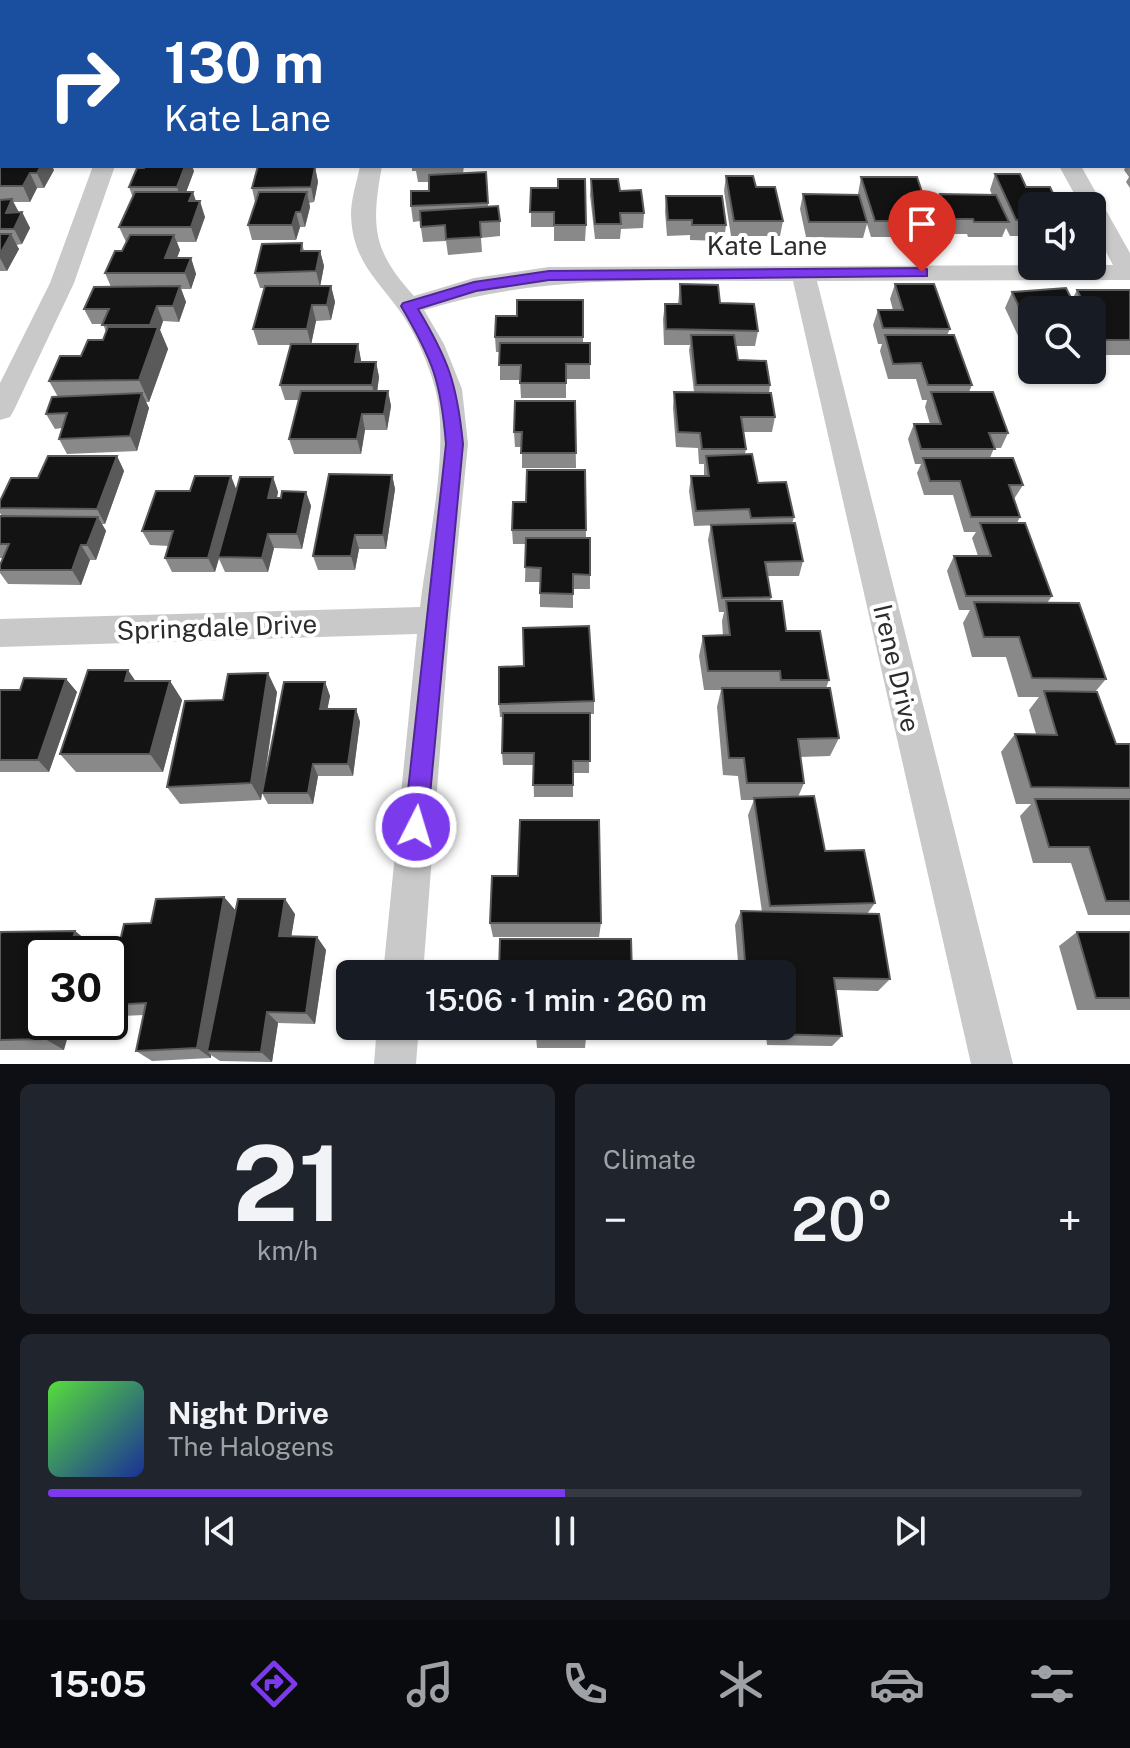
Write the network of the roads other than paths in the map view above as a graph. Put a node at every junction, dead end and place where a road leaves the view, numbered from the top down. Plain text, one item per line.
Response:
1 (103, 168) edge
2 (371, 168) edge
3 (1071, 168) edge
4 (1130, 272) edge
5 (803, 273) junction
6 (409, 306) junction
7 (0, 410) edge
8 (434, 620) junction
9 (0, 633) edge
10 (404, 960) edge
11 (397, 1040) edge
12 (395, 1064) edge
13 (992, 1064) edge

1 - 7 street
2 - 6 street
3 - 4 street
4 - 5 street, Kate Lane
5 - 6 street, Kate Lane
5 - 13 street, Irene Drive
6 - 8 street
8 - 9 street, Springdale Drive
8 - 10 street
11 - 12 street

